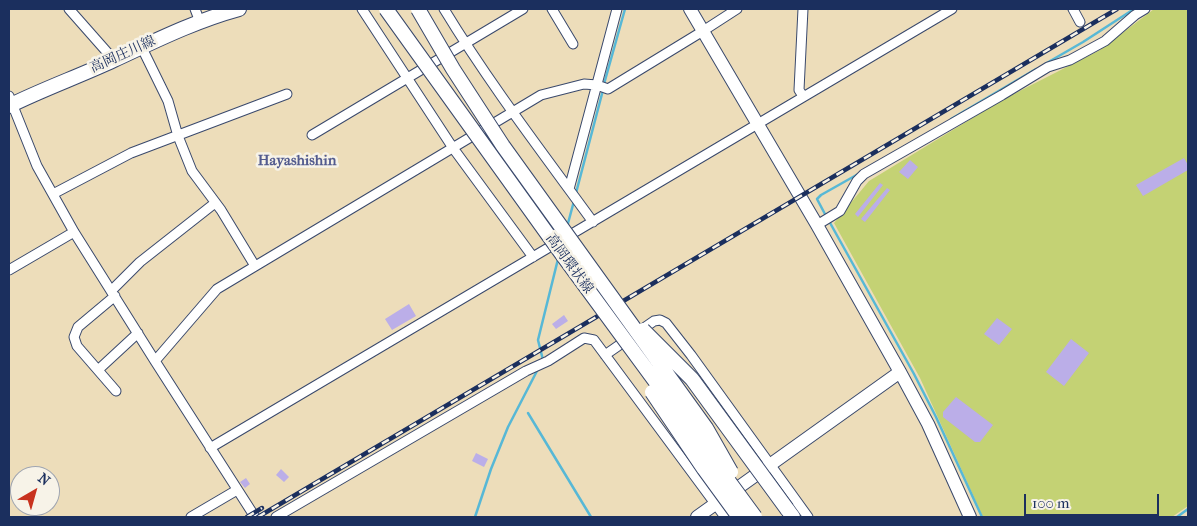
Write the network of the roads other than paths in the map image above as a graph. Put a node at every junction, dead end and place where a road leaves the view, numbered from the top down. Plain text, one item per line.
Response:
1 (69, 9) edge
2 (239, 9) edge
3 (362, 9) edge
4 (386, 9) edge
5 (418, 9) edge
6 (444, 9) edge
7 (523, 9) edge
8 (552, 9) edge
9 (617, 9) edge
10 (690, 9) edge
11 (737, 9) edge
12 (803, 9) edge
13 (952, 9) edge
14 (1072, 9) edge
15 (1145, 9) edge
16 (197, 15) edge
17 (1080, 22) dead end
18 (703, 31) junction
19 (465, 43) junction
20 (573, 44) dead end
21 (141, 46) junction
22 (114, 60) junction
23 (408, 78) junction
24 (602, 87) junction
25 (287, 94) dead end
26 (803, 96) junction
27 (10, 102) edge
28 (513, 112) junction
29 (758, 123) junction
30 (312, 135) dead end
31 (178, 136) junction
32 (454, 148) junction
33 (569, 189) junction
34 (53, 194) junction
35 (215, 203) junction
36 (593, 222) junction
37 (817, 225) junction
38 (74, 232) junction
39 (533, 256) junction
40 (564, 257) junction
41 (256, 266) junction
42 (9, 270) edge
43 (113, 294) junction
44 (611, 297) junction
45 (138, 333) junction
46 (605, 354) junction
47 (155, 361) junction
48 (98, 370) junction
49 (900, 372) junction
50 (713, 386) junction
51 (116, 391) dead end
52 (659, 428) junction
53 (210, 448) junction
54 (770, 465) junction
55 (237, 490) junction
56 (716, 504) junction
57 (790, 513) edge
58 (192, 517) edge
59 (255, 517) edge
60 (276, 517) edge
61 (697, 517) edge
62 (725, 517) edge
63 (740, 517) edge
64 (756, 517) edge
65 (808, 517) edge
66 (970, 517) edge

1 - 22 street
2 - 16 main road, 高岡庄川線
3 - 23 street
4 - 40 main road, 高岡環状線, bridge
5 - 44 main road, 高岡環状線, bridge
6 - 19 street
7 - 19 street
8 - 20 street
9 - 24 street
10 - 18 street
11 - 18 street
12 - 26 street
13 - 26 street
14 - 17 street
15 - 37 street
16 - 21 main road, 高岡庄川線
18 - 24 street
18 - 29 street
19 - 23 street
19 - 28 street
21 - 22 main road, 高岡庄川線
21 - 31 street
22 - 27 main road, 高岡庄川線
23 - 30 street
23 - 32 street
24 - 28 street
24 - 33 street
25 - 31 street
26 - 29 street
27 - 34 street
28 - 32 street
28 - 33 street
29 - 36 street
29 - 37 street
31 - 34 street
31 - 35 street
32 - 39 street
32 - 41 street
33 - 36 street
34 - 38 street
35 - 41 street
35 - 43 street
36 - 39 street
37 - 49 street
38 - 42 street
38 - 43 street
39 - 53 street
40 - 63 main road, bridge
40 - 64 main road, 高岡環状線, bridge
41 - 47 street
43 - 45 street
43 - 48 street
44 - 57 main road, bridge
44 - 64 main road, 高岡環状線, bridge
45 - 47 street
45 - 48 street
46 - 50 street
46 - 52 street
46 - 60 street
47 - 53 street
48 - 51 street
49 - 54 street
49 - 66 street
50 - 52 street
50 - 54 street
52 - 56 street
53 - 55 street
54 - 56 street
54 - 65 street
55 - 58 street
55 - 59 street
56 - 61 street
56 - 62 street

